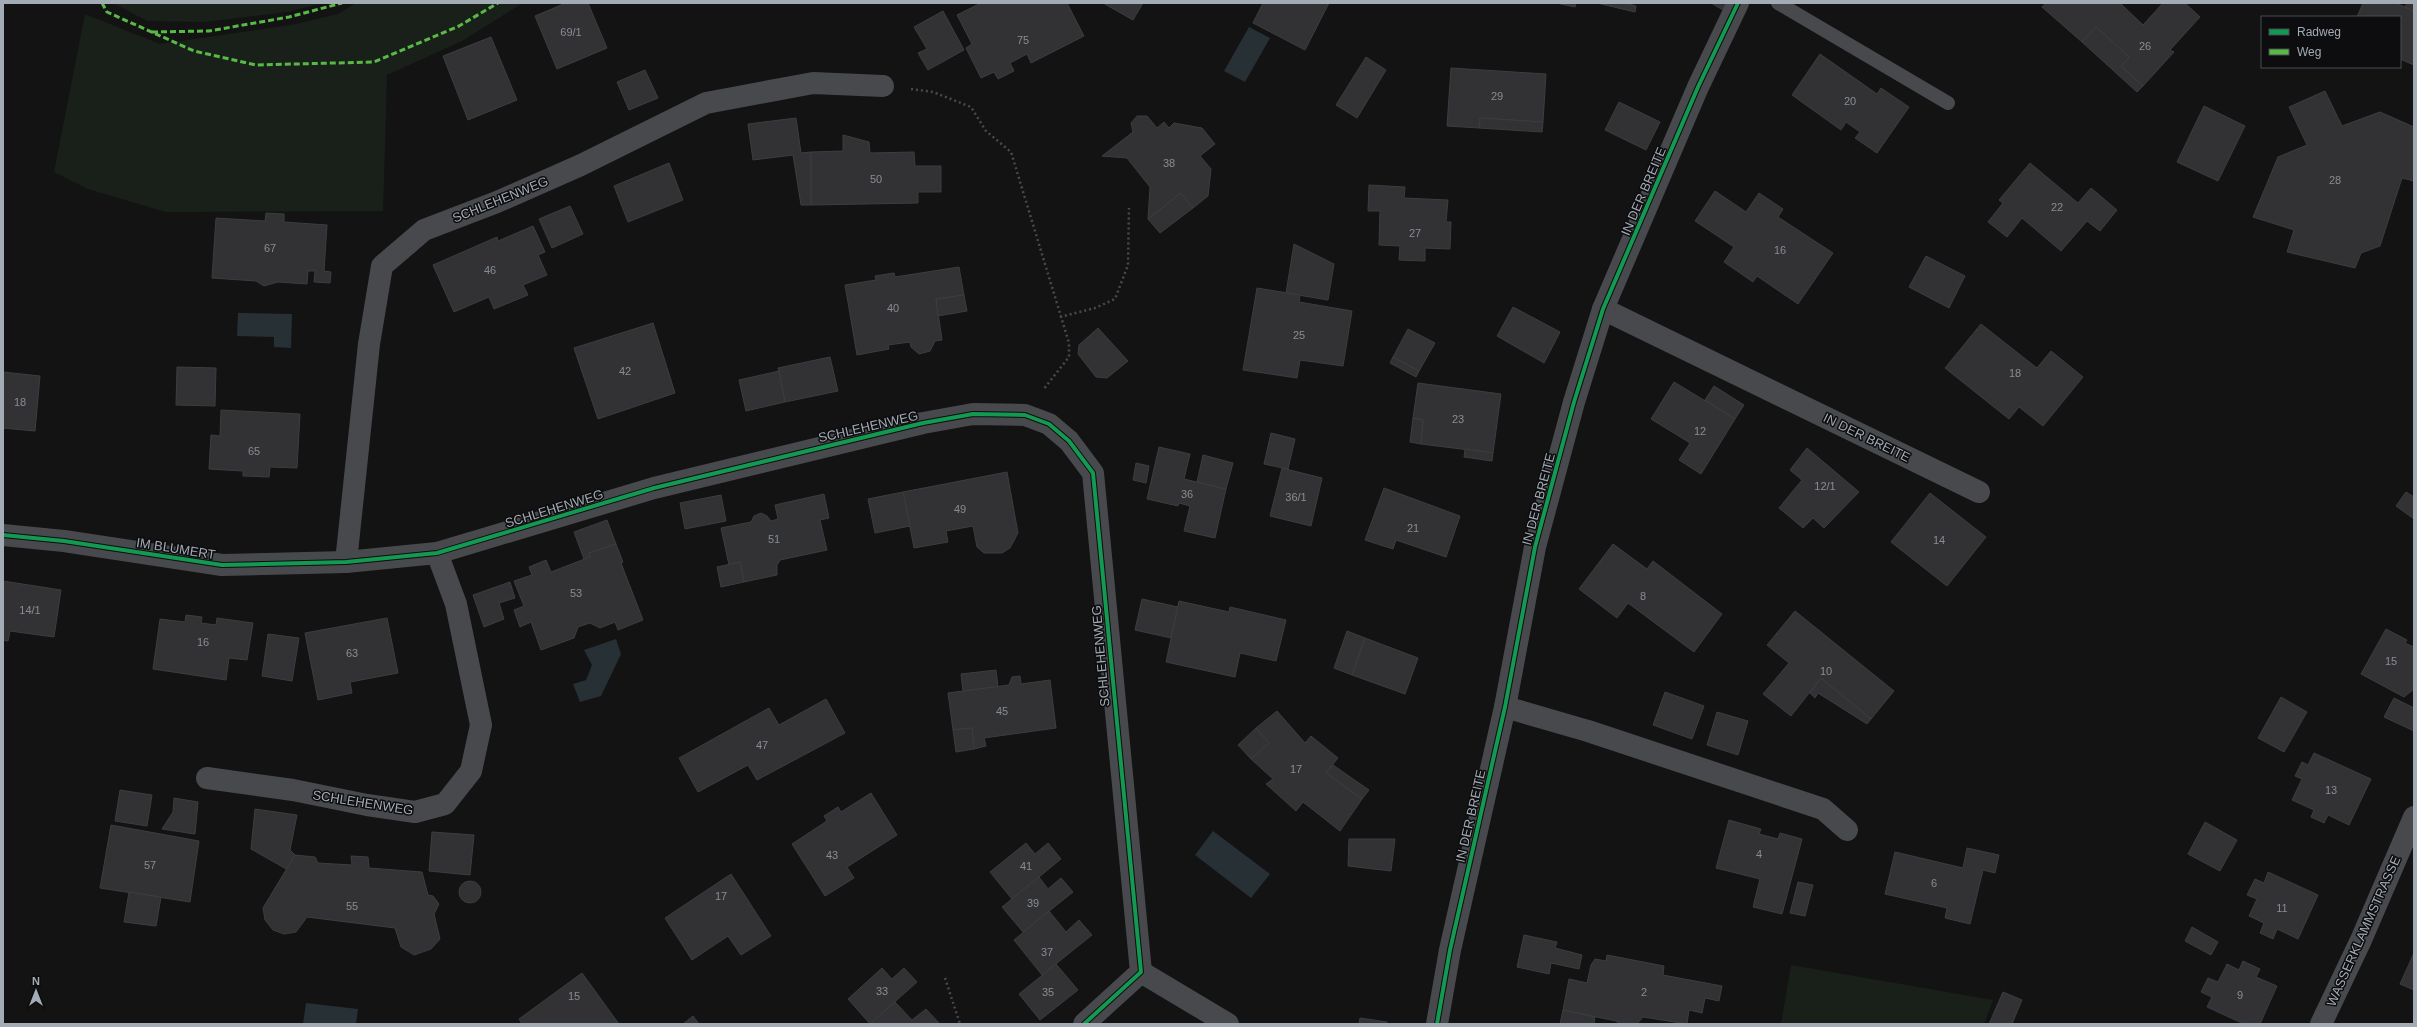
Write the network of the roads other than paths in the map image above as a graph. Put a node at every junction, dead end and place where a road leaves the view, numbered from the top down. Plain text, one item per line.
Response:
1 (1738, 3) edge
2 (1778, 3) edge
3 (883, 86) road end
4 (1948, 103) dead end
5 (1603, 309) junction
6 (1979, 492) dead end
7 (3, 535) edge
8 (437, 553) junction
9 (346, 562) junction
10 (1505, 707) junction
11 (207, 778) dead end
12 (2414, 817) edge
13 (1846, 830) dead end
14 (1141, 972) junction
15 (1084, 1024) edge
16 (1228, 1024) edge
17 (1437, 1024) edge
18 (2321, 1024) edge

1 - 5 street, IN DER BREITE
2 - 4 lane
3 - 9 street, SCHLEHENWEG
5 - 6 street, IN DER BREITE
5 - 10 street, IN DER BREITE
7 - 9 street, IM BLUMERT
8 - 9 street, SCHLEHENWEG
8 - 11 street, SCHLEHENWEG
8 - 14 street, SCHLEHENWEG
10 - 13 street
10 - 17 street, IN DER BREITE
12 - 18 street, WASSERKLAMMSTRASSE
14 - 15 street
14 - 16 street

